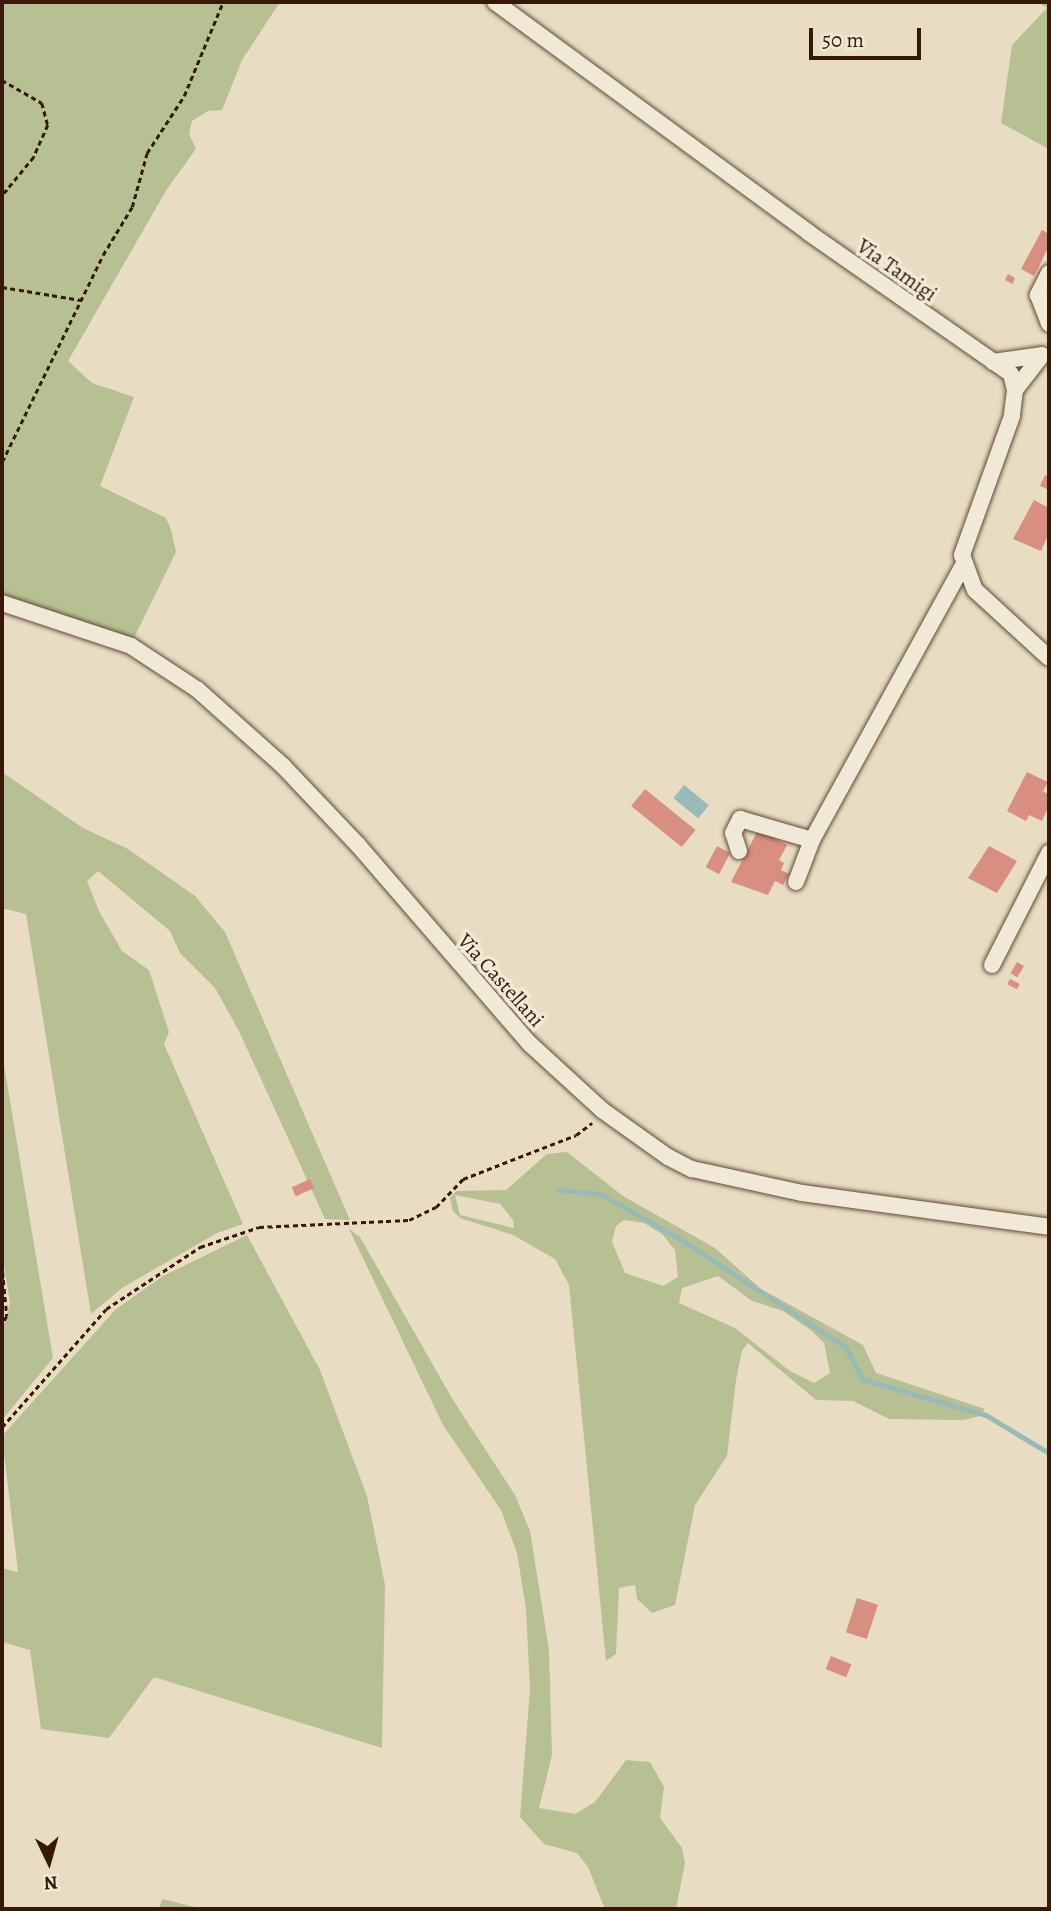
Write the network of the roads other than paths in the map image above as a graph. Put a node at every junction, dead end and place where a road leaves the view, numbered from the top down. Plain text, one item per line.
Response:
1 (495, 2) edge
2 (1049, 273) edge
3 (1049, 324) edge
4 (1046, 350) edge
5 (992, 362) junction
6 (1016, 390) junction
7 (963, 565) junction
8 (2, 603) edge
9 (1049, 658) edge
10 (812, 840) junction
11 (739, 851) dead end
12 (1049, 853) edge
13 (796, 882) dead end
14 (992, 965) dead end
15 (1049, 1227) edge

1 - 5 street, Via Tamigi
2 - 3 street
4 - 5 street
4 - 6 street
5 - 6 street, Via Tamigi
6 - 7 street
7 - 9 street
7 - 10 street
8 - 15 street, Via Castellani
10 - 11 street
10 - 13 street
12 - 14 street

